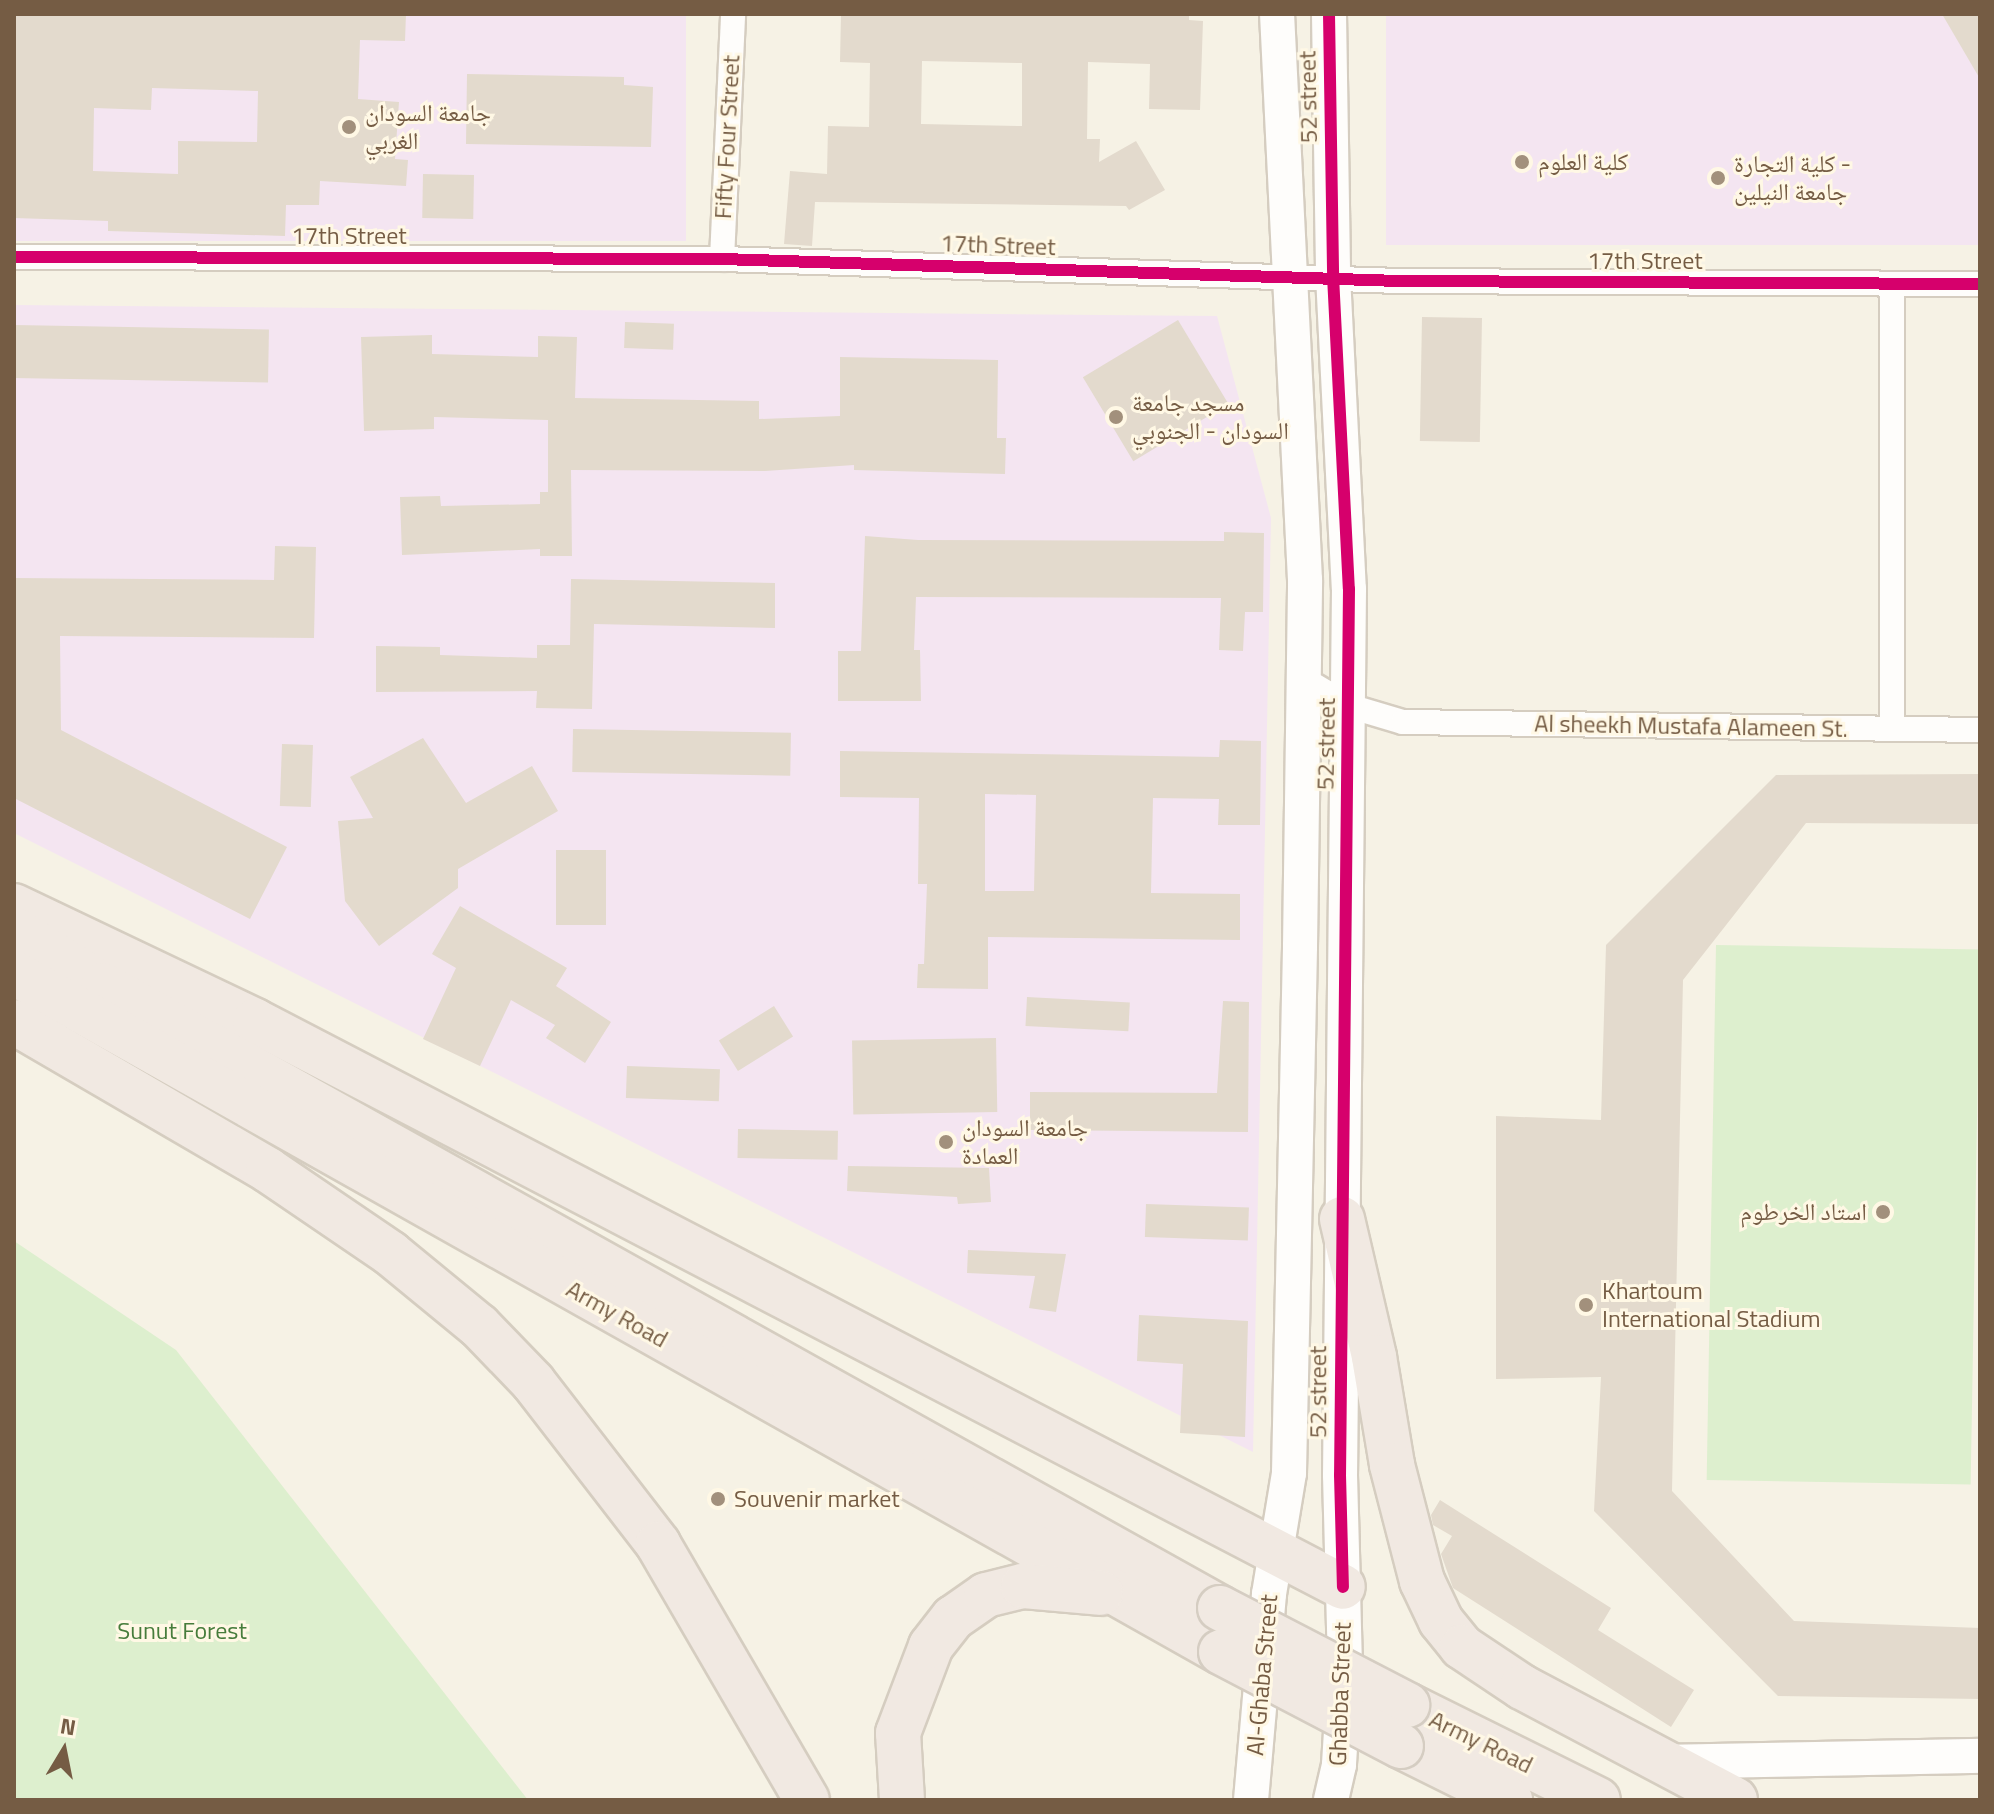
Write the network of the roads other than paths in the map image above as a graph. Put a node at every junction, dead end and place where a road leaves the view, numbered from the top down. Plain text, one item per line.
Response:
1 (733, 14) edge
2 (1277, 14) edge
3 (1329, 14) edge
4 (14, 257) edge
5 (722, 259) junction
6 (1288, 276) junction
7 (1333, 276) junction
8 (1980, 284) edge
9 (1892, 285) junction
10 (1302, 678) junction
11 (1349, 706) junction
12 (1892, 729) junction
13 (1980, 730) edge
14 (14, 906) edge
15 (14, 929) edge
16 (14, 973) edge
17 (14, 1022) edge
18 (1342, 1219) junction
19 (1275, 1551) junction
20 (1343, 1587) junction
21 (1126, 1598) junction
22 (1404, 1726) junction
23 (1980, 1756) edge
24 (1662, 1762) junction
25 (807, 1800) edge
26 (902, 1800) edge
27 (1251, 1800) edge
28 (1331, 1800) edge
29 (1510, 1800) edge
30 (1598, 1800) edge
31 (1735, 1800) edge

1 - 5 street, Fifty Four Street
2 - 6 street, 52 street
3 - 7 street, 52 street
4 - 5 street, 17th Street
5 - 6 street, 17th Street
6 - 7 street, 17th Street
6 - 10 street, 52 street
7 - 9 street, 17th Street
7 - 11 street, 52 street
8 - 9 street, 17th Street
9 - 12 street
10 - 11 street, Al sheekh Mustafa Alameen St.
10 - 19 street, 52 street
11 - 12 street, Al sheekh Mustafa Alameen St.
11 - 18 street, 52 street
12 - 13 street, Al sheekh Mustafa Alameen St.
14 - 19 highway
15 - 22 highway, Army Road, bridge
16 - 21 highway, Army Road
17 - 25 highway
18 - 20 street, 52 street
18 - 24 highway
19 - 20 highway
19 - 27 street, Al-Ghaba Street
20 - 28 street, Ghabba Street
21 - 22 highway, Army Road, bridge
21 - 26 highway
22 - 29 highway, Army Road
22 - 30 highway, Army Road
23 - 24 street
24 - 31 highway

